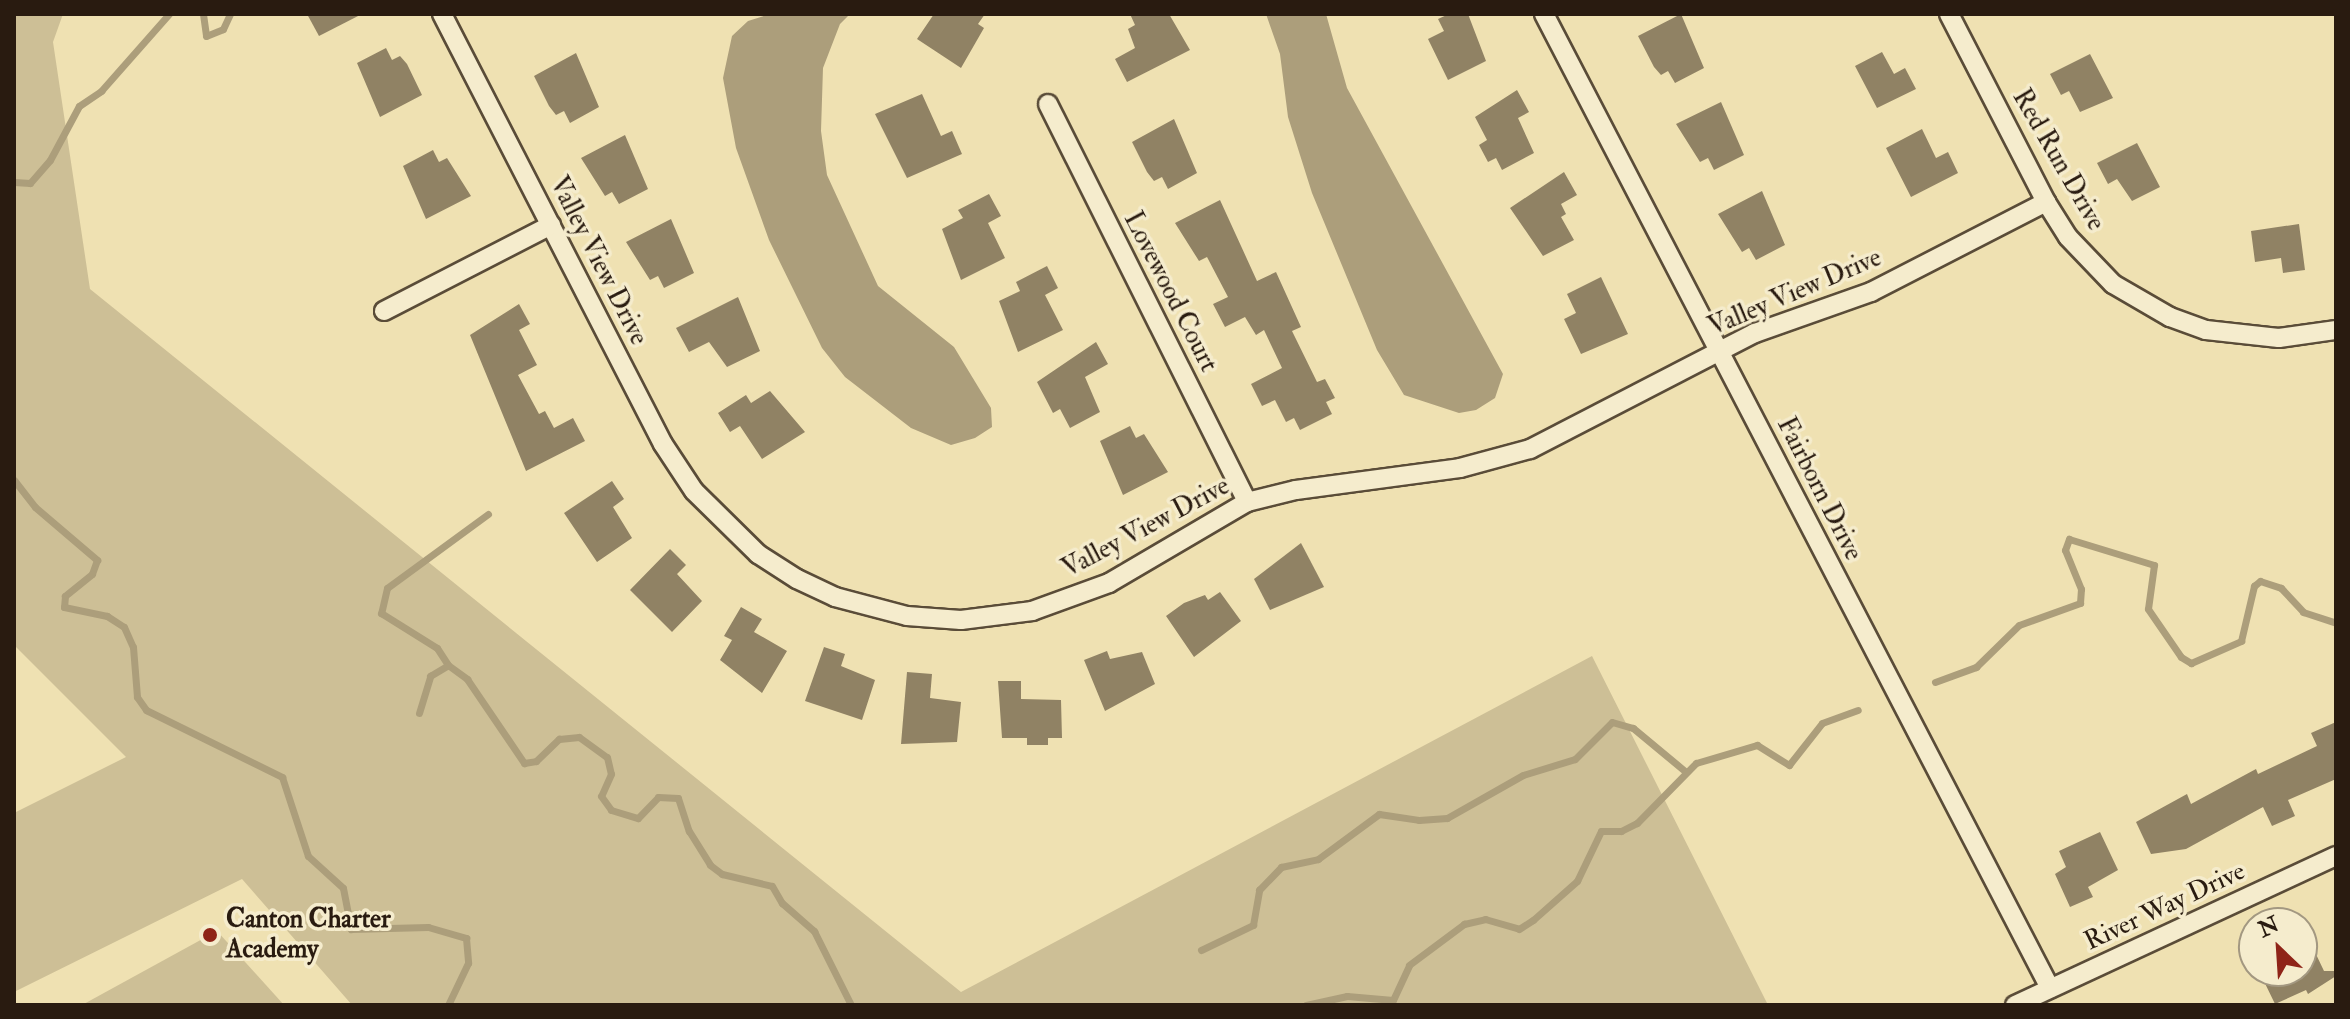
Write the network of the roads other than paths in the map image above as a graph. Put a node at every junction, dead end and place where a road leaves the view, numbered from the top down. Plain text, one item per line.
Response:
1 (442, 14) edge
2 (1544, 14) edge
3 (1949, 14) edge
4 (1048, 104) dead end
5 (2046, 202) junction
6 (551, 225) junction
7 (384, 311) dead end
8 (2336, 330) edge
9 (1719, 351) junction
10 (1247, 502) junction
11 (2336, 856) edge
12 (2050, 988) junction
13 (2015, 1005) edge

1 - 6 street, Valley View Drive
2 - 9 street, Fairborn Drive
3 - 5 street, Red Run Drive
4 - 10 street, Lovewood Court
5 - 8 street, Red Run Drive
5 - 9 street, Valley View Drive
6 - 7 street
6 - 10 street, Valley View Drive
9 - 10 street, Valley View Drive
9 - 12 street, Fairborn Drive
11 - 12 street, River Way Drive
12 - 13 street, River Way Drive

